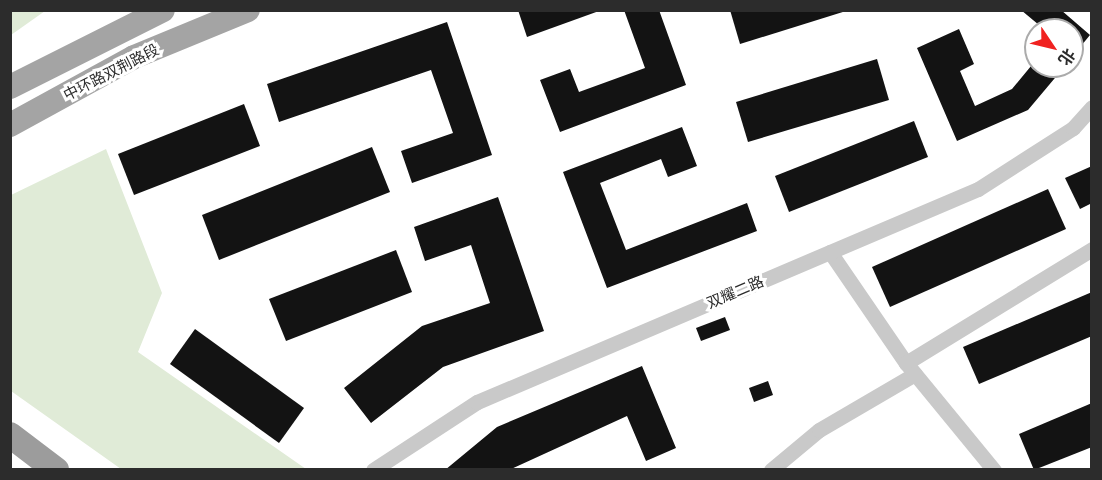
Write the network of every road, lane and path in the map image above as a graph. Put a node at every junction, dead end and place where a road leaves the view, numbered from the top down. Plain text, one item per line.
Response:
1 (163, 10) edge
2 (248, 10) edge
3 (10, 87) edge
4 (1092, 107) edge
5 (10, 125) edge
6 (1092, 249) edge
7 (830, 252) junction
8 (910, 369) junction
9 (10, 435) edge
10 (56, 470) edge
11 (373, 470) edge
12 (771, 470) edge
13 (994, 470) edge

1 - 3 main road
2 - 5 main road, 中环路双荆路段
4 - 7 street, 双耀二路
6 - 8 street
7 - 8 street
7 - 11 street, 双耀二路
8 - 12 street
8 - 13 street
9 - 10 highway

